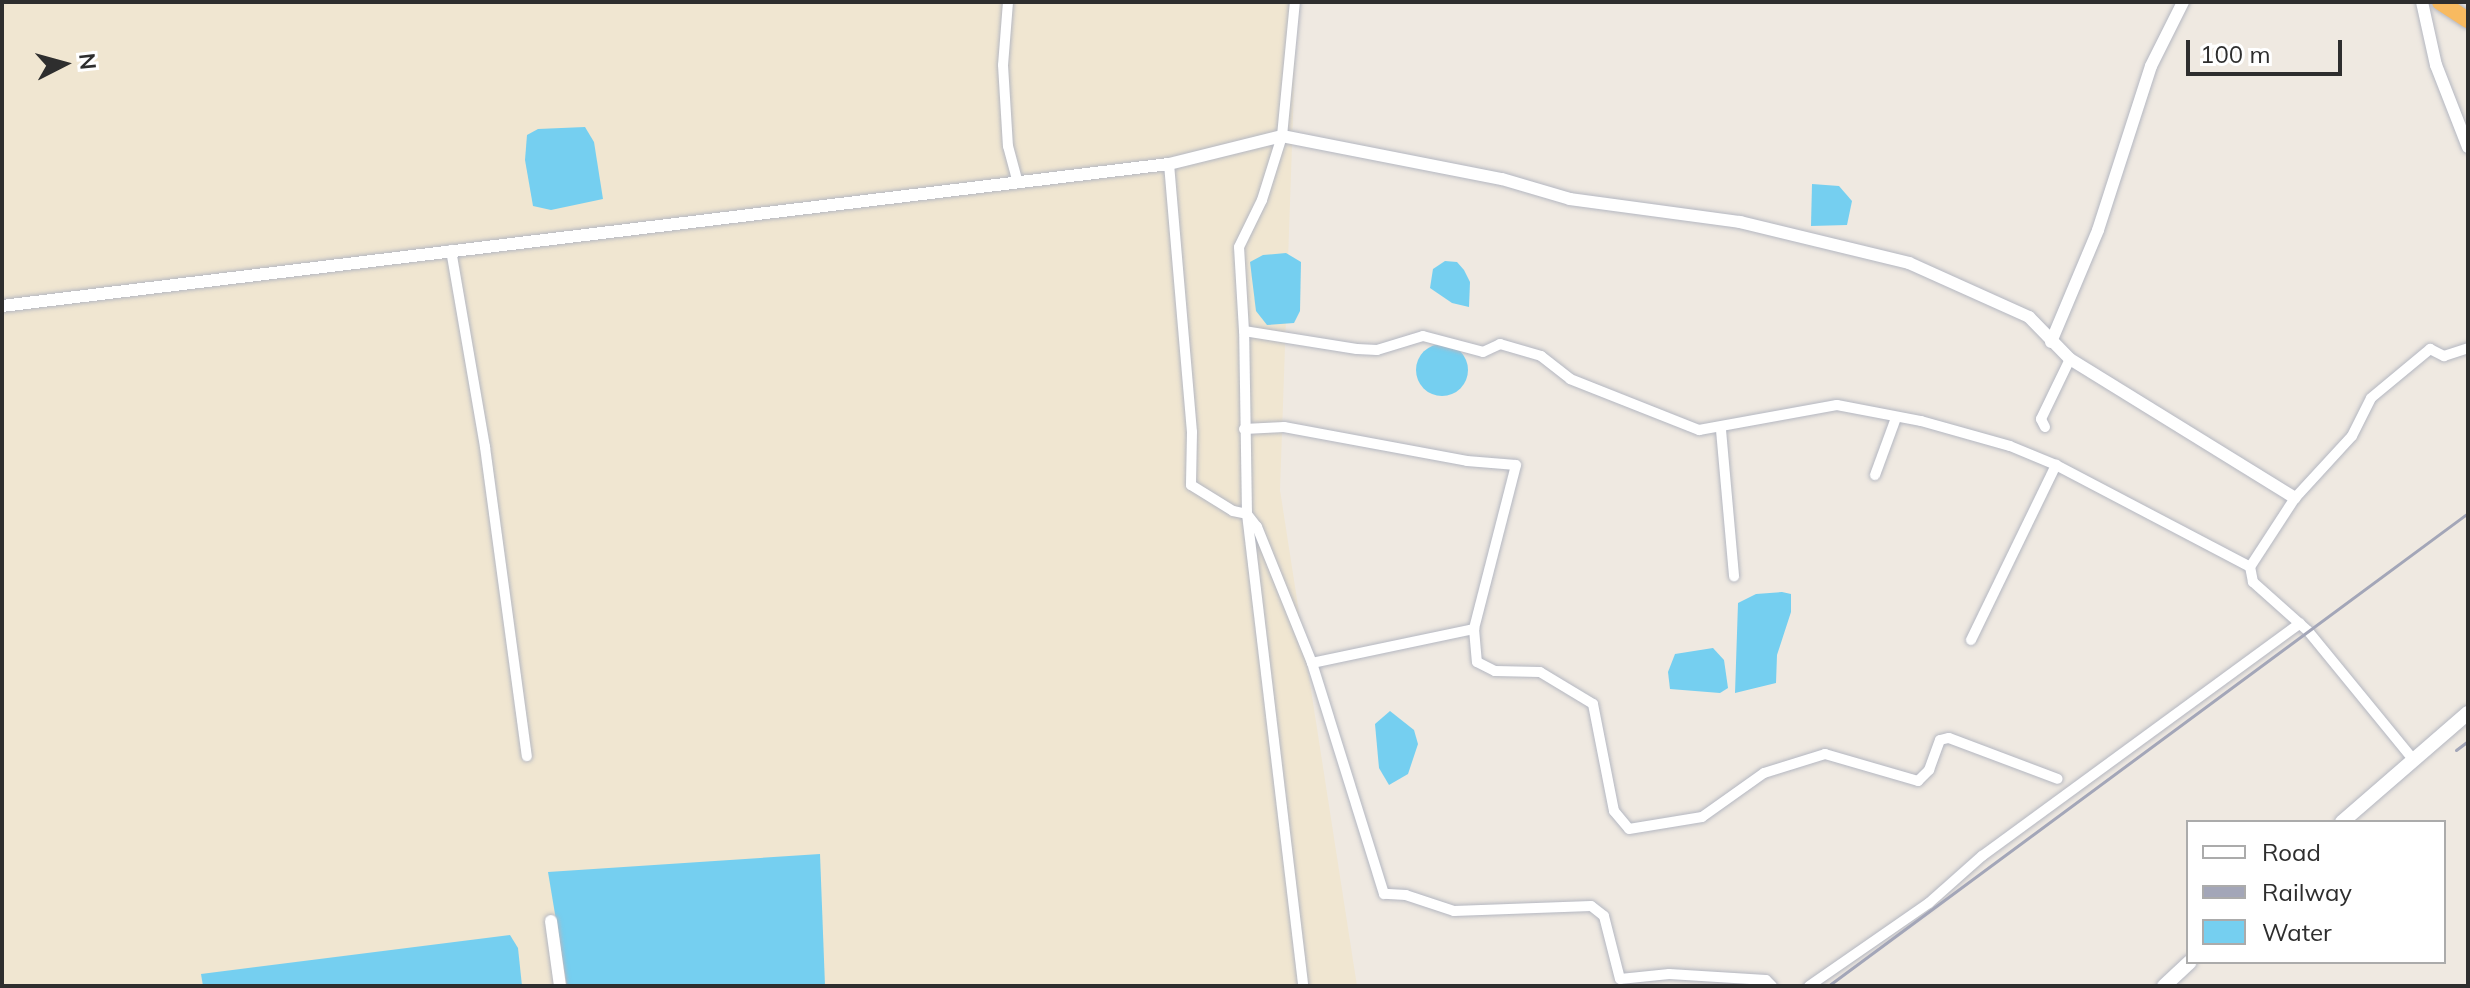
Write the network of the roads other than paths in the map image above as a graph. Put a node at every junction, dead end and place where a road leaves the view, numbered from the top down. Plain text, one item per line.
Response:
1 (1008, 2) edge
2 (1295, 2) edge
3 (2183, 2) edge
4 (2422, 2) edge
5 (2441, 2) edge
6 (2448, 2) edge
7 (2468, 20) edge
8 (1282, 136) junction
9 (2468, 147) edge
10 (1169, 164) junction
11 (1017, 180) junction
12 (451, 250) junction
13 (2, 306) edge
14 (1244, 331) junction
15 (2051, 342) junction
16 (2468, 348) edge
17 (2070, 359) junction
18 (1896, 418) junction
19 (2045, 427) dead end
20 (1244, 429) junction
21 (1721, 430) junction
22 (2056, 465) junction
23 (1875, 475) dead end
24 (2295, 498) junction
25 (1247, 514) junction
26 (2250, 567) junction
27 (1734, 576) dead end
28 (2300, 623) junction
29 (1474, 629) junction
30 (1971, 640) dead end
31 (1312, 663) junction
32 (2468, 713) edge
33 (527, 756) dead end
34 (2412, 758) junction
35 (2058, 779) dead end
36 (2344, 820) edge
37 (551, 921) dead end
38 (2188, 964) edge
39 (1620, 982) edge
40 (560, 986) edge
41 (1303, 986) edge
42 (1772, 986) edge
43 (1809, 986) edge
44 (2164, 986) edge

1 - 11 street
2 - 8 street
3 - 15 street
4 - 9 street
5 - 6 street
5 - 7 highway
8 - 10 street
8 - 14 street
8 - 15 street
10 - 11 street
10 - 25 street
11 - 12 street
12 - 13 street
12 - 33 street
14 - 20 street
14 - 21 street
15 - 17 street
16 - 24 street
17 - 19 street
17 - 24 street
18 - 21 street
18 - 22 street
18 - 23 street
20 - 25 street
20 - 29 street
21 - 27 street
22 - 26 street
22 - 30 street
24 - 26 street
25 - 31 street
25 - 41 street
26 - 28 street
28 - 34 street
28 - 43 street
29 - 31 street
29 - 35 street
31 - 39 street
32 - 34 main road
34 - 36 main road
37 - 40 street
38 - 44 main road
39 - 42 street

